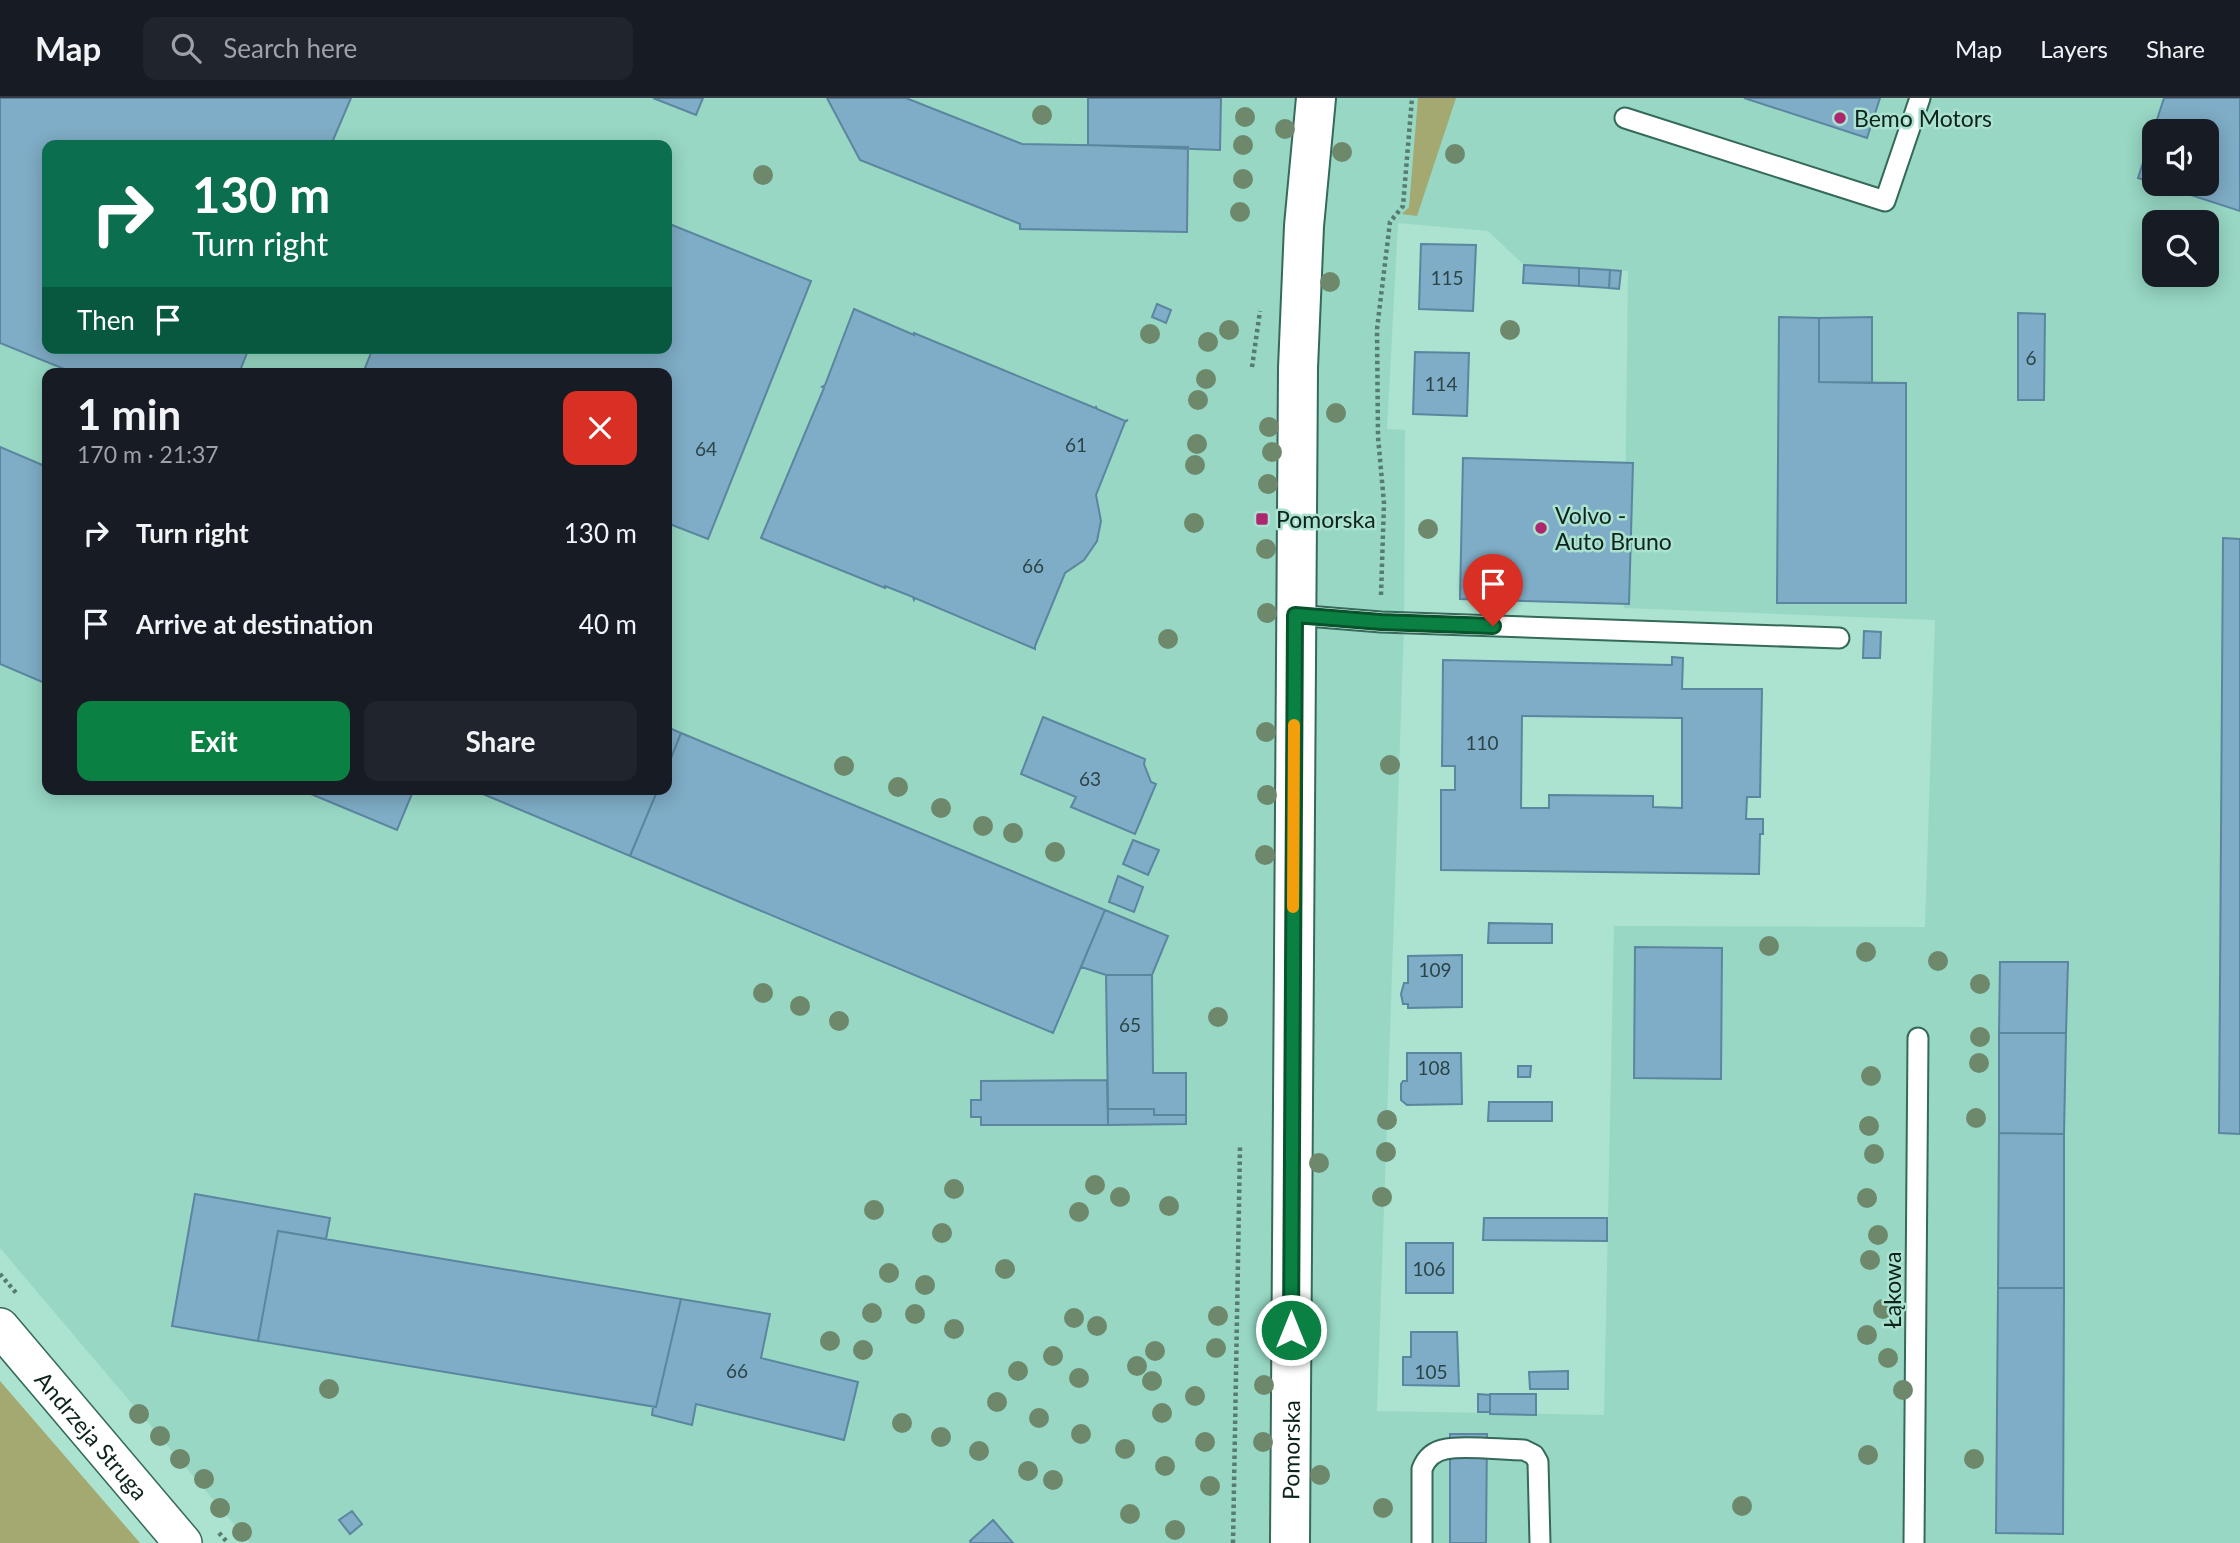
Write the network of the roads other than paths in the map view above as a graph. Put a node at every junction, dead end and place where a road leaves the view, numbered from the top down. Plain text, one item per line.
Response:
1 (1316, 98) edge
2 (1920, 98) edge
3 (1625, 118) dead end
4 (1295, 615) junction
5 (1839, 638) dead end
6 (1918, 1038) dead end
7 (0, 1327) edge
8 (183, 1543) edge
9 (1290, 1543) edge
10 (1422, 1543) edge
11 (1540, 1543) edge
12 (1914, 1543) edge

1 - 4 street, Pomorska
2 - 3 lane
4 - 5 lane
4 - 9 street, Pomorska
6 - 12 lane, Łąkowa
7 - 8 street, Andrzeja Struga
10 - 11 lane

